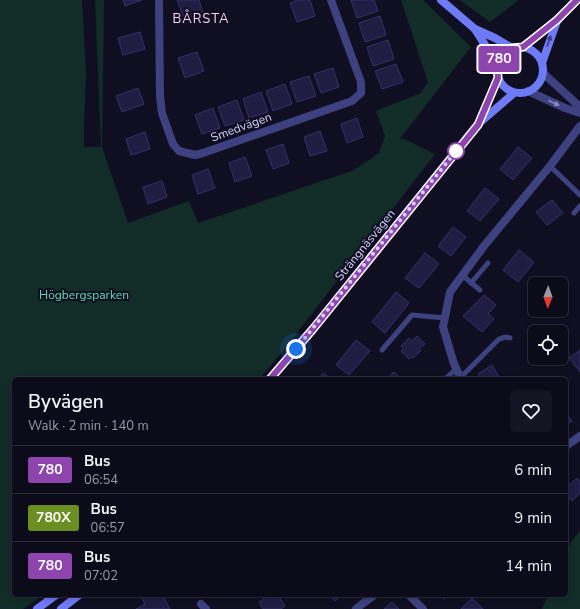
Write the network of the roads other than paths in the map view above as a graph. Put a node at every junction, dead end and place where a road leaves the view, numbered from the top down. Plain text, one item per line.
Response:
1 (159, 0) edge
2 (331, 0) edge
3 (441, 0) edge
4 (577, 0) edge
5 (557, 20) junction
6 (475, 29) junction
7 (523, 47) junction
8 (512, 48) junction
9 (542, 63) junction
10 (497, 64) junction
11 (543, 73) junction
12 (498, 78) junction
13 (528, 91) junction
14 (514, 93) junction
15 (580, 107) edge
16 (580, 113) edge
17 (478, 125) junction
18 (580, 126) edge
19 (550, 166) junction
20 (580, 195) edge
21 (580, 206) edge
22 (574, 213) dead end
23 (488, 263) dead end
24 (462, 275) junction
25 (471, 283) junction
26 (480, 290) dead end
27 (445, 318) junction
28 (510, 338) dead end
29 (382, 350) dead end
30 (456, 368) junction
31 (272, 377) edge
32 (447, 377) edge
33 (460, 377) edge
34 (462, 377) edge
35 (580, 436) edge
36 (568, 445) edge
37 (53, 597) edge
38 (76, 597) edge
39 (371, 597) edge
40 (411, 597) edge
41 (37, 609) edge
42 (61, 609) edge
43 (356, 609) edge
44 (423, 609) edge

1 - 2 street, Smedvägen
3 - 6 main road
4 - 5 main road
5 - 7 main road
9 -> 5 main road
6 - 8 main road
6 - 10 main road
7 - 8 main road
7 - 9 main road
8 - 10 main road
9 - 11 main road
10 - 12 main road
11 - 13 main road
11 - 15 street
12 - 14 main road
12 - 17 main road, Strängnäsvägen
13 - 14 main road
13 -> 16 street
14 - 17 main road, Strängnäsvägen
17 - 31 main road, Strängnäsvägen
18 - 19 street
19 - 20 lane
19 - 24 street
21 - 22 lane
23 - 25 lane
24 - 25 lane
24 - 27 street
25 - 26 lane
27 - 29 lane
27 - 30 street
28 - 34 lane
30 - 32 lane
30 - 33 street
35 - 36 street
37 - 41 main road
38 - 42 main road
39 - 43 street
40 - 44 street

